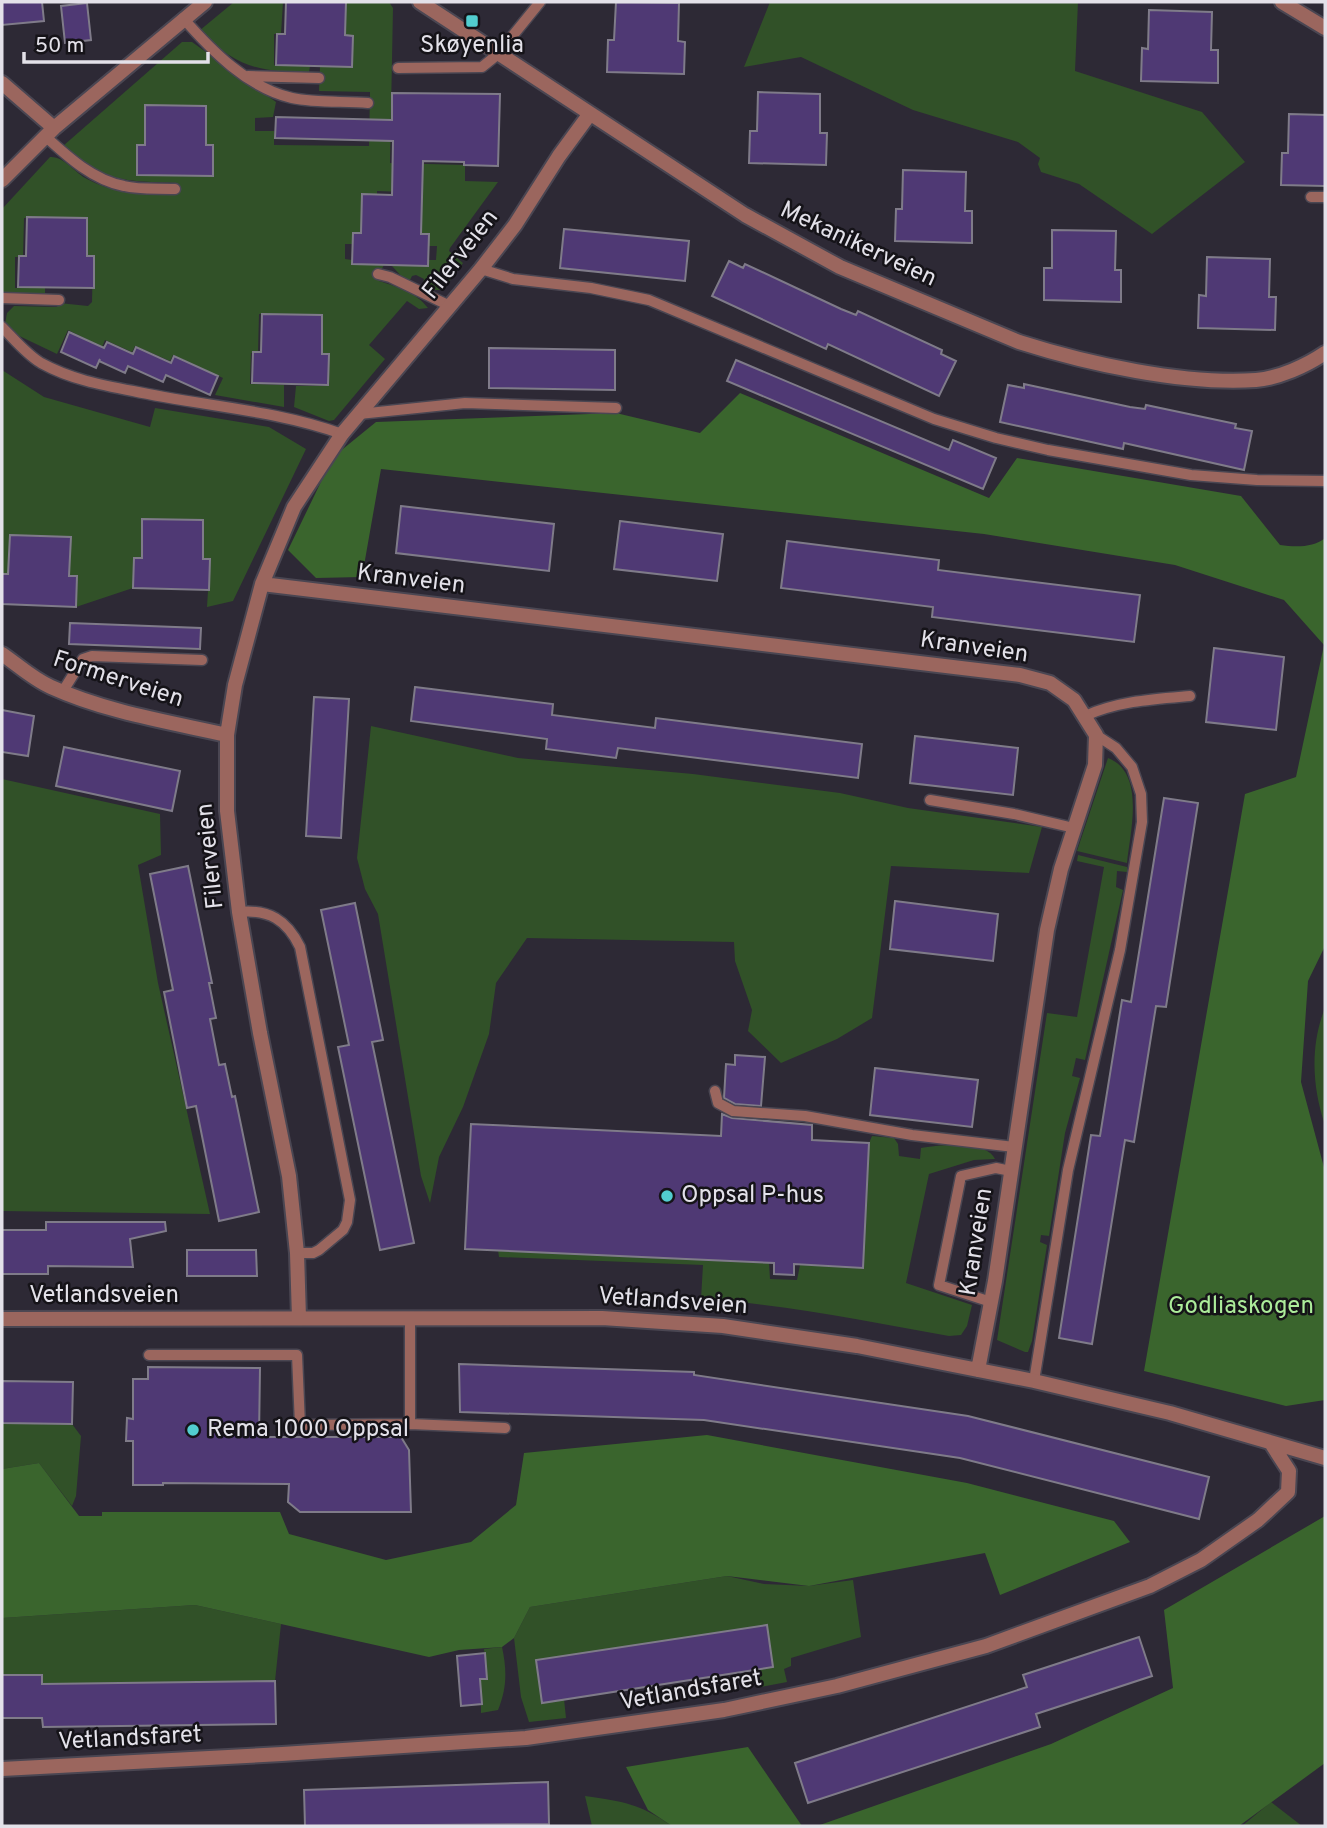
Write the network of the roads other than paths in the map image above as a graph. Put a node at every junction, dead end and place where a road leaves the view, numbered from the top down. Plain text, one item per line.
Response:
1 (205, 2) edge
2 (420, 2) edge
3 (540, 2) edge
4 (1282, 2) edge
5 (183, 18) junction
6 (1325, 28) edge
7 (498, 55) junction
8 (398, 68) dead end
9 (247, 76) junction
10 (319, 78) dead end
11 (2, 83) edge
12 (368, 103) dead end
13 (589, 115) junction
14 (49, 132) junction
15 (2, 180) edge
16 (175, 189) dead end
17 (1311, 197) dead end
18 (1325, 197) edge
19 (481, 269) junction
20 (379, 274) dead end
21 (2, 298) edge
22 (59, 300) dead end
23 (450, 306) junction
24 (2, 327) edge
25 (1325, 353) edge
26 (616, 408) dead end
27 (358, 414) junction
28 (342, 434) junction
29 (1325, 481) edge
30 (262, 584) junction
31 (2, 654) edge
32 (202, 660) dead end
33 (63, 691) junction
34 (1190, 696) dead end
35 (1085, 716) junction
36 (1096, 735) junction
37 (228, 736) junction
38 (930, 800) dead end
39 (1074, 828) junction
40 (239, 912) junction
41 (715, 1091) dead end
42 (1014, 1147) junction
43 (1011, 1171) junction
44 (297, 1253) junction
45 (991, 1302) junction
46 (410, 1317) junction
47 (299, 1318) junction
48 (2, 1319) edge
49 (149, 1355) dead end
50 (978, 1370) junction
51 (1034, 1381) junction
52 (410, 1424) junction
53 (505, 1428) dead end
54 (1271, 1443) junction
55 (1325, 1458) edge
56 (2, 1769) edge

1 - 5 street
2 - 7 street, Mekanikerveien
3 - 7 lane
4 - 6 street
5 - 9 lane
5 - 14 street
7 - 8 lane
7 - 13 street, Mekanikerveien
9 - 10 lane
9 - 12 lane
11 - 14 street
13 - 19 street, Filerveien
13 - 25 street, Mekanikerveien
14 - 15 street
14 - 16 lane
17 - 18 lane
19 - 23 street, Filerveien
19 - 29 lane
20 - 23 lane
21 - 22 lane
23 - 27 street, Filerveien
24 - 28 lane
26 - 27 lane
27 - 28 street, Filerveien
28 - 30 street, Filerveien
30 - 35 street, Kranveien
30 - 37 street, Filerveien
31 - 33 street, Formerveien
32 - 33 lane
33 - 37 street, Formerveien
34 - 35 lane
35 - 36 street, Kranveien
36 - 39 street, Kranveien
36 - 51 lane
37 - 40 street, Filerveien
38 - 39 lane
39 - 42 street, Kranveien
40 - 44 street, Filerveien
40 - 44 lane
41 - 42 lane
42 - 43 street, Kranveien
43 - 45 street, Kranveien
43 - 45 lane
44 - 47 street, Filerveien
45 - 50 street, Kranveien
46 - 47 street, Vetlandsveien
46 - 50 street, Vetlandsveien
46 - 52 lane
47 - 48 street, Vetlandsveien
49 - 52 lane
50 - 51 street, Vetlandsveien
51 - 54 street, Vetlandsveien
52 - 53 lane
54 - 55 street, Vetlandsveien
54 - 56 street, Vetlandsfaret

